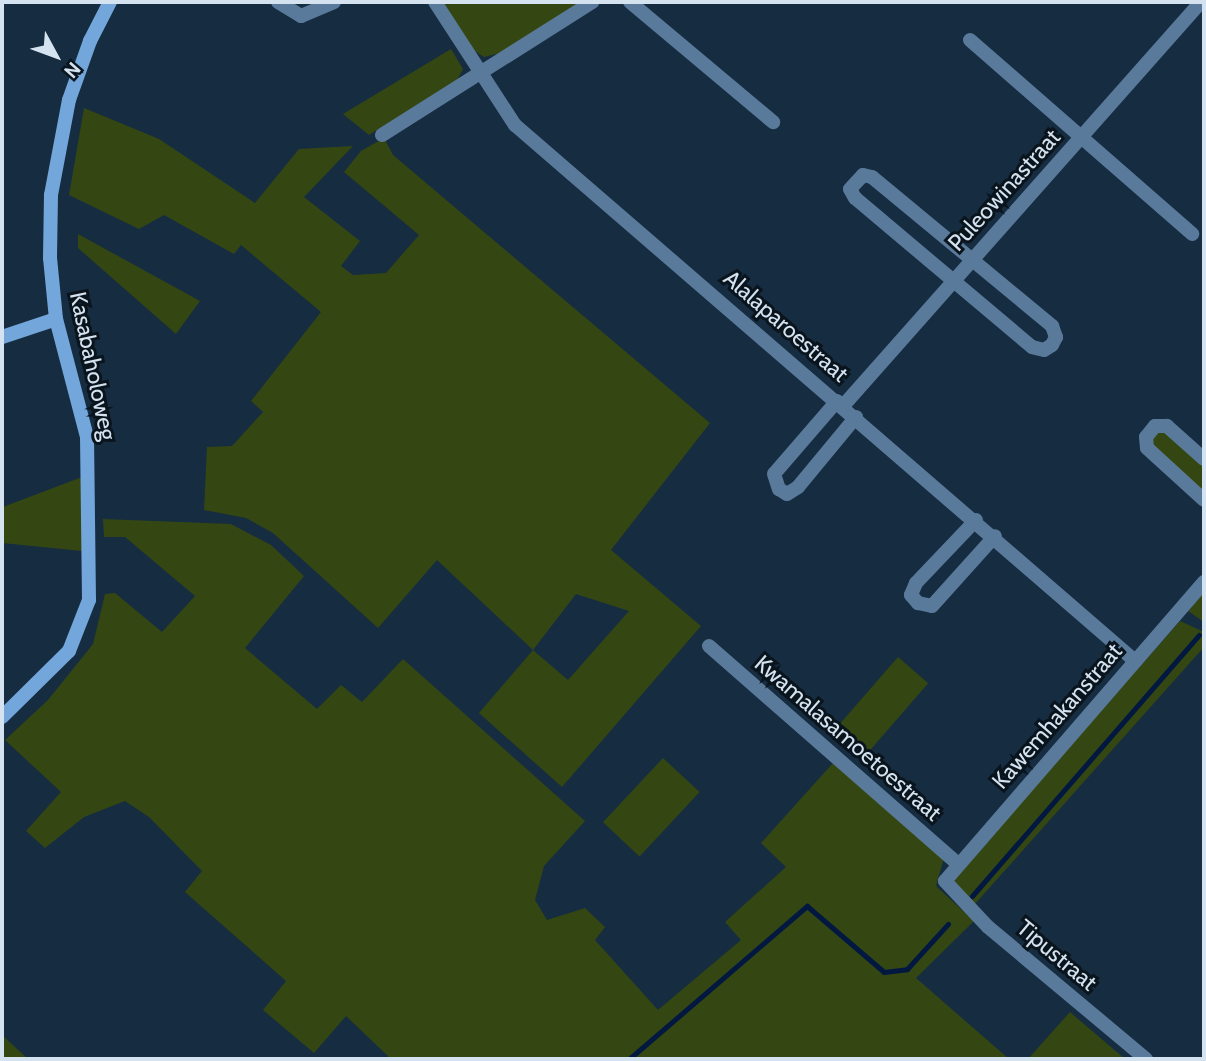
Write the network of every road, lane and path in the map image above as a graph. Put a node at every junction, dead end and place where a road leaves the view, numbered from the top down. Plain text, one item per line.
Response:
1 (110, 2) edge
2 (278, 2) edge
3 (334, 2) edge
4 (435, 2) edge
5 (592, 2) edge
6 (629, 2) edge
7 (1200, 5) edge
8 (970, 40) dead end
9 (480, 73) junction
10 (773, 122) dead end
11 (382, 135) dead end
12 (1081, 138) junction
13 (1192, 234) dead end
14 (971, 261) junction
15 (953, 282) junction
16 (56, 319) junction
17 (2, 337) edge
18 (840, 403) junction
19 (856, 417) junction
20 (1204, 459) edge
21 (1204, 500) edge
22 (976, 520) junction
23 (995, 536) junction
24 (1204, 582) edge
25 (709, 646) dead end
26 (1135, 661) junction
27 (2, 717) edge
28 (957, 863) junction
29 (945, 881) joint
30 (1146, 1059) edge

1 - 16 street, Kasabaholoweg
2 - 3 street
4 - 9 street, Alalaparoestraat
5 - 9 street
6 - 10 street
7 - 12 street, Puleowinastraat
8 - 12 street
9 - 11 street
9 - 18 street, Alalaparoestraat
12 - 13 street
12 - 14 street, Puleowinastraat
14 - 15 street, Puleowinastraat
14 - 15 street
14 - 15 street
15 - 18 street, Puleowinastraat
16 - 17 street
16 - 27 street, Kasabaholoweg
18 - 19 street, Alalaparoestraat
18 - 19 street, Puleowinastraat
19 - 22 street, Alalaparoestraat
20 - 21 street
22 - 23 street, Alalaparoestraat
22 - 23 street
23 - 26 street, Alalaparoestraat
24 - 26 street, Kawemhakanstraat
25 - 28 street, Kwamalasamoetoestraat
26 - 28 street, Kawemhakanstraat
28 - 29 street, Kawemhakanstraat
29 - 30 street, Tipustraat

